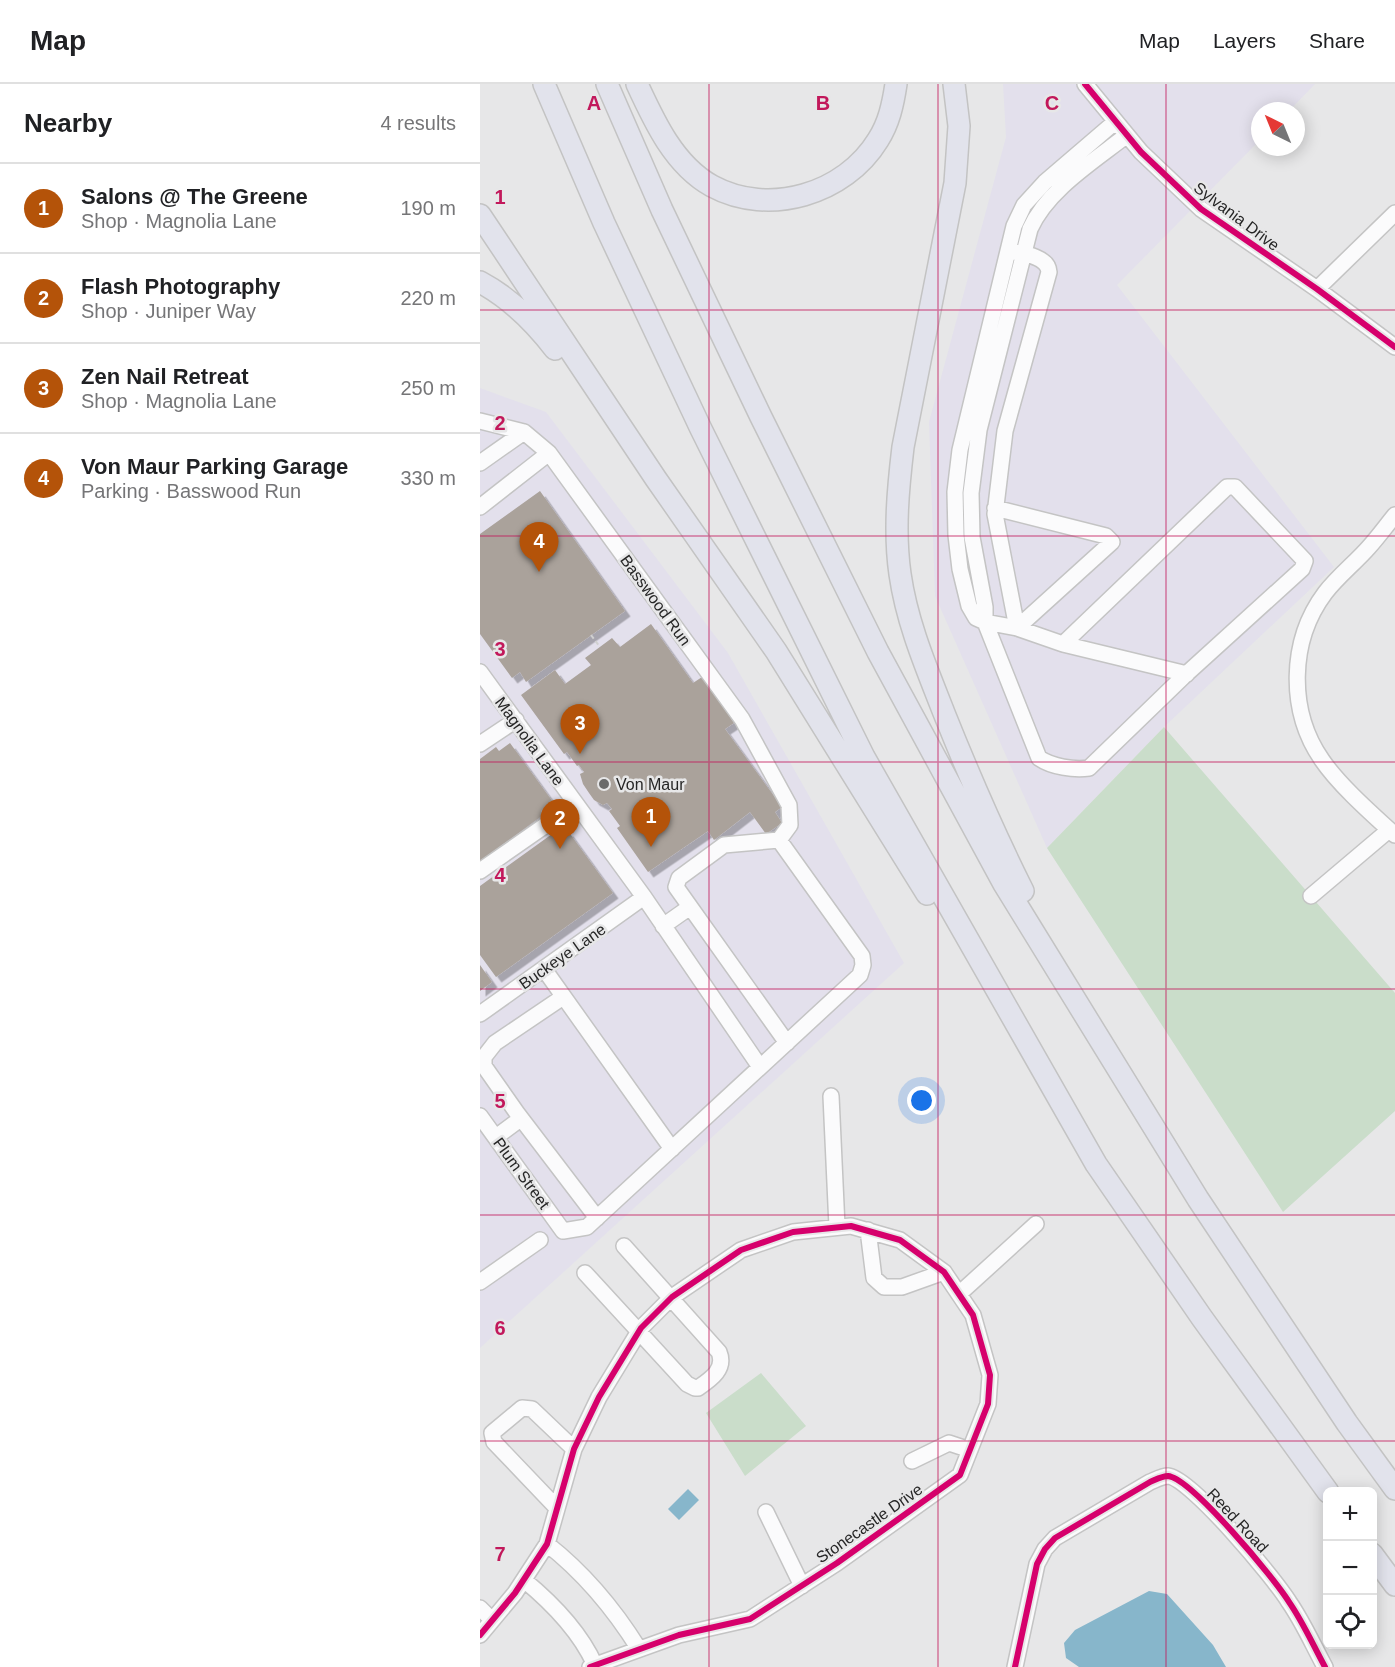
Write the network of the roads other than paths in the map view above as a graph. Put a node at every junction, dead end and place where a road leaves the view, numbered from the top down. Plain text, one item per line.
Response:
1 (544, 84) edge
2 (608, 84) edge
3 (637, 84) edge
4 (896, 84) edge
5 (954, 84) edge
6 (1084, 84) edge
7 (1115, 122) junction
8 (1127, 135) junction
9 (1395, 213) edge
10 (480, 215) edge
11 (1015, 252) junction
12 (480, 282) edge
13 (1317, 289) junction
14 (1395, 347) edge
15 (480, 421) edge
16 (971, 429) junction
17 (524, 432) junction
18 (1005, 435) junction
19 (549, 453) junction
20 (480, 463) edge
21 (656, 479) junction
22 (480, 507) edge
23 (995, 508) junction
24 (1395, 515) edge
25 (985, 622) junction
26 (1017, 628) junction
27 (1063, 644) junction
28 (480, 672) edge
29 (1186, 674) junction
30 (516, 720) junction
31 (480, 744) edge
32 (576, 804) junction
33 (1392, 832) edge
34 (778, 840) junction
35 (480, 871) edge
36 (1311, 896) dead end
37 (644, 897) junction
38 (690, 907) junction
39 (663, 926) junction
40 (544, 969) junction
41 (563, 997) junction
42 (480, 1014) edge
43 (1088, 1021) junction
44 (787, 1042) junction
45 (760, 1067) junction
46 (831, 1096) dead end
47 (517, 1113) junction
48 (480, 1116) edge
49 (496, 1137) junction
50 (672, 1149) junction
51 (1096, 1164) junction
52 (597, 1218) junction
53 (1036, 1224) dead end
54 (837, 1227) junction
55 (868, 1230) junction
56 (540, 1240) dead end
57 (624, 1246) dead end
58 (944, 1272) junction
59 (585, 1273) dead end
60 (480, 1282) edge
61 (959, 1294) junction
62 (670, 1298) junction
63 (638, 1332) junction
64 (574, 1449) junction
65 (970, 1450) junction
66 (912, 1461) dead end
67 (1324, 1487) edge
68 (1395, 1489) edge
69 (557, 1508) junction
70 (766, 1512) dead end
71 (547, 1544) junction
72 (1377, 1561) edge
73 (524, 1580) junction
74 (1395, 1585) edge
75 (802, 1586) junction
76 (480, 1608) edge
77 (492, 1620) junction
78 (480, 1635) edge
79 (639, 1649) junction
80 (592, 1666) edge
81 (1015, 1667) edge
82 (1325, 1667) edge

1 - 51 highway
2 - 43 highway
3 - 4 highway
5 - 43 highway
6 - 7 street, Sylvania Drive
7 - 8 street, Sylvania Drive
7 - 11 street
8 - 11 street
8 - 13 street, Sylvania Drive
9 - 13 street
10 - 21 highway
11 - 16 street
11 - 18 street
12 - 21 highway
13 - 14 street, Sylvania Drive
15 - 17 street
16 - 18 street
16 - 25 street
17 - 19 street, Basswood Run
17 - 20 street
18 - 23 street
19 - 22 street
19 - 34 street, Basswood Run
21 - 51 highway
23 - 26 street
23 - 26 street
24 - 33 street
25 - 26 street
25 - 29 street
26 - 27 street
27 - 29 street
27 - 29 street
28 - 30 street, Magnolia Lane
30 - 31 street
30 - 32 street, Magnolia Lane
32 - 35 street
32 - 37 street, Magnolia Lane
33 - 36 street
34 - 38 street
34 - 44 street
37 - 39 street, Magnolia Lane
37 - 40 street, Buckeye Lane
38 - 39 street
38 - 44 street
39 - 45 street, Magnolia Lane
40 - 41 street
40 - 42 street, Buckeye Lane
41 - 47 street
41 - 50 street
43 - 68 highway
44 - 45 street
45 - 50 street
46 - 54 street
47 - 49 street
47 - 52 street
48 - 49 street, Plum Street
49 - 52 street, Plum Street
50 - 52 street
51 - 67 highway
53 - 61 street
54 - 55 street, Stonecastle Drive
54 - 62 street, Stonecastle Drive
55 - 58 street, Stonecastle Drive
55 - 58 street
56 - 60 street
57 - 62 street
58 - 61 street, Stonecastle Drive
59 - 63 street
61 - 65 street, Stonecastle Drive
62 - 63 street, Stonecastle Drive
62 - 63 street
63 - 64 street, Stonecastle Drive
64 - 69 street, Stonecastle Drive
64 - 69 street
65 - 66 street
65 - 75 street, Stonecastle Drive
69 - 71 street, Stonecastle Drive
70 - 75 street
71 - 73 street, Stonecastle Drive
71 - 79 street
72 - 74 highway
73 - 77 street, Stonecastle Drive
73 - 80 street
75 - 79 street, Stonecastle Drive
76 - 77 street
77 - 78 street, Stonecastle Drive
79 - 80 street, Stonecastle Drive
81 - 82 street, Reed Road

